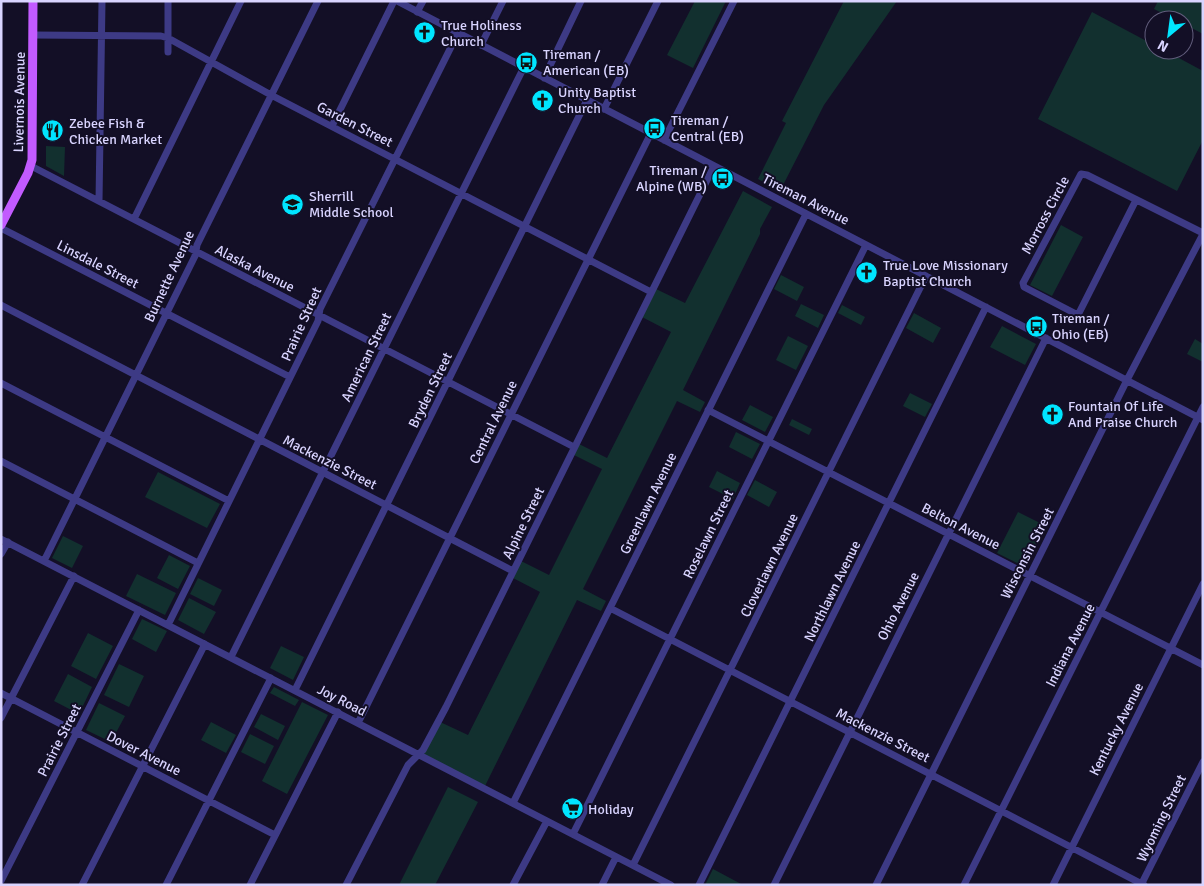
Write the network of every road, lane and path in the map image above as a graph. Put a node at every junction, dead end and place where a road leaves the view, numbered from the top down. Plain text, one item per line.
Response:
1 (34, 1) edge
2 (102, 1) edge
3 (168, 1) edge
4 (241, 1) edge
5 (318, 1) edge
6 (395, 1) edge
7 (423, 1) edge
8 (502, 1) edge
9 (581, 1) edge
10 (658, 1) edge
11 (734, 1) edge
12 (418, 12) junction
13 (458, 33) junction
14 (33, 35) junction
15 (101, 35) junction
16 (168, 38) junction
17 (481, 45) junction
18 (168, 52) dead end
19 (211, 62) junction
20 (524, 67) junction
21 (544, 78) junction
22 (271, 94) junction
23 (587, 100) junction
24 (604, 109) junction
25 (332, 126) junction
26 (650, 133) junction
27 (664, 140) junction
28 (395, 159) junction
29 (31, 166) junction
30 (714, 166) junction
31 (462, 193) junction
32 (1136, 200) junction
33 (99, 201) junction
34 (806, 214) junction
35 (134, 219) junction
36 (1, 226) edge
37 (525, 226) junction
38 (1203, 233) edge
39 (866, 245) junction
40 (196, 251) junction
41 (588, 259) junction
42 (926, 276) junction
43 (651, 292) junction
44 (1, 305) edge
45 (986, 307) junction
46 (167, 314) junction
47 (319, 315) junction
48 (1046, 338) junction
49 (384, 349) junction
50 (136, 375) junction
51 (290, 378) junction
52 (1127, 380) junction
53 (448, 382) junction
54 (1, 384) edge
55 (1203, 407) edge
56 (708, 410) junction
57 (511, 414) junction
58 (1200, 418) edge
59 (105, 437) junction
60 (260, 439) junction
61 (769, 441) junction
62 (574, 447) junction
63 (1, 461) edge
64 (323, 472) junction
65 (829, 472) junction
66 (75, 499) junction
67 (229, 501) junction
68 (889, 503) junction
69 (387, 505) junction
70 (948, 533) junction
71 (450, 538) junction
72 (4, 540) edge
73 (1, 554) edge
74 (44, 561) junction
75 (198, 563) junction
76 (513, 571) junction
77 (74, 576) junction
78 (1030, 576) junction
79 (1203, 584) edge
80 (610, 608) junction
81 (139, 610) junction
82 (1100, 612) junction
83 (168, 625) junction
84 (670, 640) junction
85 (205, 644) junction
86 (1170, 648) junction
87 (231, 657) junction
88 (1203, 665) edge
89 (730, 671) junction
90 (271, 678) junction
91 (295, 690) junction
92 (1, 693) edge
93 (11, 698) junction
94 (790, 702) junction
95 (338, 712) junction
96 (1, 718) edge
97 (358, 723) junction
98 (77, 732) junction
99 (849, 732) junction
100 (418, 754) junction
101 (1203, 762) edge
102 (143, 766) junction
103 (930, 774) junction
104 (209, 800) junction
105 (513, 803) junction
106 (1001, 810) junction
107 (546, 820) junction
108 (573, 834) junction
109 (275, 835) junction
110 (1072, 847) junction
111 (616, 856) junction
112 (633, 865) junction
113 (1, 881) edge
114 (1142, 884) edge
115 (82, 885) edge
116 (166, 885) edge
117 (250, 885) edge
118 (346, 885) edge
119 (514, 885) edge
120 (602, 885) edge
121 (671, 885) edge
122 (699, 885) edge
123 (774, 885) edge
124 (876, 885) edge
125 (964, 885) edge
126 (1053, 885) edge

1 - 14 main road, Livernois Avenue
2 - 15 street
3 - 16 street
4 - 19 street
5 - 22 street, Burnette Avenue
6 - 12 street, Tireman Avenue
6 - 25 street
7 - 12 street
8 - 17 street
9 - 21 street
10 - 24 street
11 - 27 street
12 - 13 street, Tireman Avenue
13 - 17 street, Tireman Avenue
13 - 28 street, Prairie Street
14 - 15 street, Garden Street
14 - 29 main road, Livernois Avenue
15 - 16 street, Garden Street
15 - 33 street
16 - 18 street
16 - 19 street, Garden Street
17 - 20 street, Tireman Avenue
19 - 22 street, Garden Street
19 - 35 street
20 - 21 street, Tireman Avenue
20 - 31 street, American Street
21 - 23 street, Tireman Avenue
22 - 25 street, Garden Street
22 - 40 street, Burnette Avenue
23 - 24 street, Tireman Avenue
23 - 37 street, Bryden Street
24 - 26 street, Tireman Avenue
25 - 28 street, Garden Street
26 - 27 street, Tireman Avenue
26 - 41 street, Central Avenue
27 - 30 street, Tireman Avenue
28 - 31 street, Garden Street
28 - 47 street, Prairie Street
29 - 33 street, Alaska Avenue
29 - 36 main road, Livernois Avenue
30 - 34 street, Tireman Avenue
30 - 43 street, Alpine Street
31 - 37 street, Garden Street
31 - 49 street, American Street
32 - 32 street, Morross Circle
32 - 38 street, Morross Circle
33 - 35 street, Alaska Avenue
34 - 39 street, Tireman Avenue
34 - 56 street, Greenlawn Avenue
35 - 40 street, Alaska Avenue
36 - 46 street, Linsdale Street
37 - 41 street, Garden Street
37 - 53 street, Bryden Street
38 - 52 street, Wisconsin Street
39 - 42 street, Tireman Avenue
39 - 61 street, Roselawn Street
40 - 46 street, Burnette Avenue
40 - 47 street, Alaska Avenue
41 - 43 street, Garden Street
41 - 57 street, Central Avenue
42 - 45 street, Tireman Avenue
42 - 65 street, Cloverlawn Avenue
43 - 62 street, Alpine Street
44 - 50 street, Mackenzie Street
45 - 48 street, Tireman Avenue
45 - 68 street, Northlawn Avenue
46 - 50 street, Burnette Avenue
46 - 51 street, Linsdale Street
47 - 49 street, Alaska Avenue
47 - 51 street, Prairie Street
48 - 52 street, Tireman Avenue
48 - 70 street, Ohio Avenue
49 - 53 street, Alaska Avenue
49 - 64 street, American Street
50 - 59 street, Burnette Avenue
50 - 60 street, Mackenzie Street
51 - 60 street, Prairie Street
52 - 58 street, Tireman Avenue
52 - 78 street, Wisconsin Street
53 - 57 street, Alaska Avenue
53 - 69 street, Bryden Street
54 - 59 street
55 - 58 street, Indiana Avenue
56 - 61 street, Belton Avenue
56 - 80 street, Greenlawn Avenue
57 - 62 street, Alaska Avenue
57 - 71 street, Central Avenue
58 - 82 street, Indiana Avenue
59 - 66 street, Burnette Avenue
59 - 67 street
60 - 64 street, Mackenzie Street
60 - 67 street, Prairie Street
61 - 65 street, Belton Avenue
61 - 84 street, Roselawn Street
62 - 76 street, Alpine Street
63 - 66 street
64 - 69 street, Mackenzie Street
64 - 87 street, American Street
65 - 68 street, Belton Avenue
65 - 89 street, Cloverlawn Avenue
66 - 74 street, Burnette Avenue
66 - 75 street
67 - 75 street, Prairie Street
68 - 70 street, Belton Avenue
68 - 94 street, Northlawn Avenue
69 - 71 street, Mackenzie Street
69 - 91 street, Bryden Street
70 - 78 street, Belton Avenue
70 - 99 street, Ohio Avenue
71 - 76 street, Mackenzie Street
71 - 97 street, Central Avenue
72 - 73 street
72 - 74 street, Joy Road
74 - 77 street, Joy Road
75 - 83 street, Prairie Street
76 - 100 street, Alpine Street
77 - 81 street, Joy Road
77 - 93 street
78 - 82 street, Belton Avenue
78 - 103 street, Wisconsin Street
79 - 86 street, Kentucky Avenue
80 - 84 street, Mackenzie Street
80 - 105 street, Greenlawn Avenue
81 - 83 street, Joy Road
81 - 98 street, Prairie Street
82 - 86 street, Belton Avenue
82 - 106 street, Indiana Avenue
83 - 85 street, Joy Road
84 - 89 street, Mackenzie Street
84 - 108 street, Roselawn Street
85 - 87 street, Joy Road
85 - 102 street
86 - 88 street, Belton Avenue
86 - 110 street, Kentucky Avenue
87 - 90 street, Joy Road
89 - 94 street, Mackenzie Street
89 - 112 street, Cloverlawn Avenue
90 - 91 street, Joy Road
90 - 104 street
91 - 95 street, Joy Road
92 - 93 street, Dover Avenue
93 - 96 street
93 - 98 street, Dover Avenue
94 - 99 street, Mackenzie Street
94 - 122 street, Northlawn Avenue
95 - 97 street, Joy Road
95 - 109 street
97 - 100 street, Joy Road
98 - 102 street, Dover Avenue
98 - 113 street, Prairie Street
99 - 103 street, Mackenzie Street
99 - 123 street, Ohio Avenue
100 - 105 street, Joy Road
100 - 118 street, Alpine Street
101 - 114 street, Wyoming Street
102 - 104 street, Dover Avenue
102 - 115 street
103 - 106 street, Mackenzie Street
103 - 124 street, Wisconsin Street
104 - 109 street, Dover Avenue
104 - 116 street
105 - 107 street, Joy Road
106 - 110 street, Mackenzie Street
106 - 125 street, Indiana Avenue
107 - 108 street, Joy Road
107 - 119 street
108 - 111 street, Joy Road
109 - 117 street
110 - 114 street, Mackenzie Street
110 - 126 street, Kentucky Avenue
111 - 112 street, Joy Road
111 - 120 street
112 - 121 street, Joy Road

